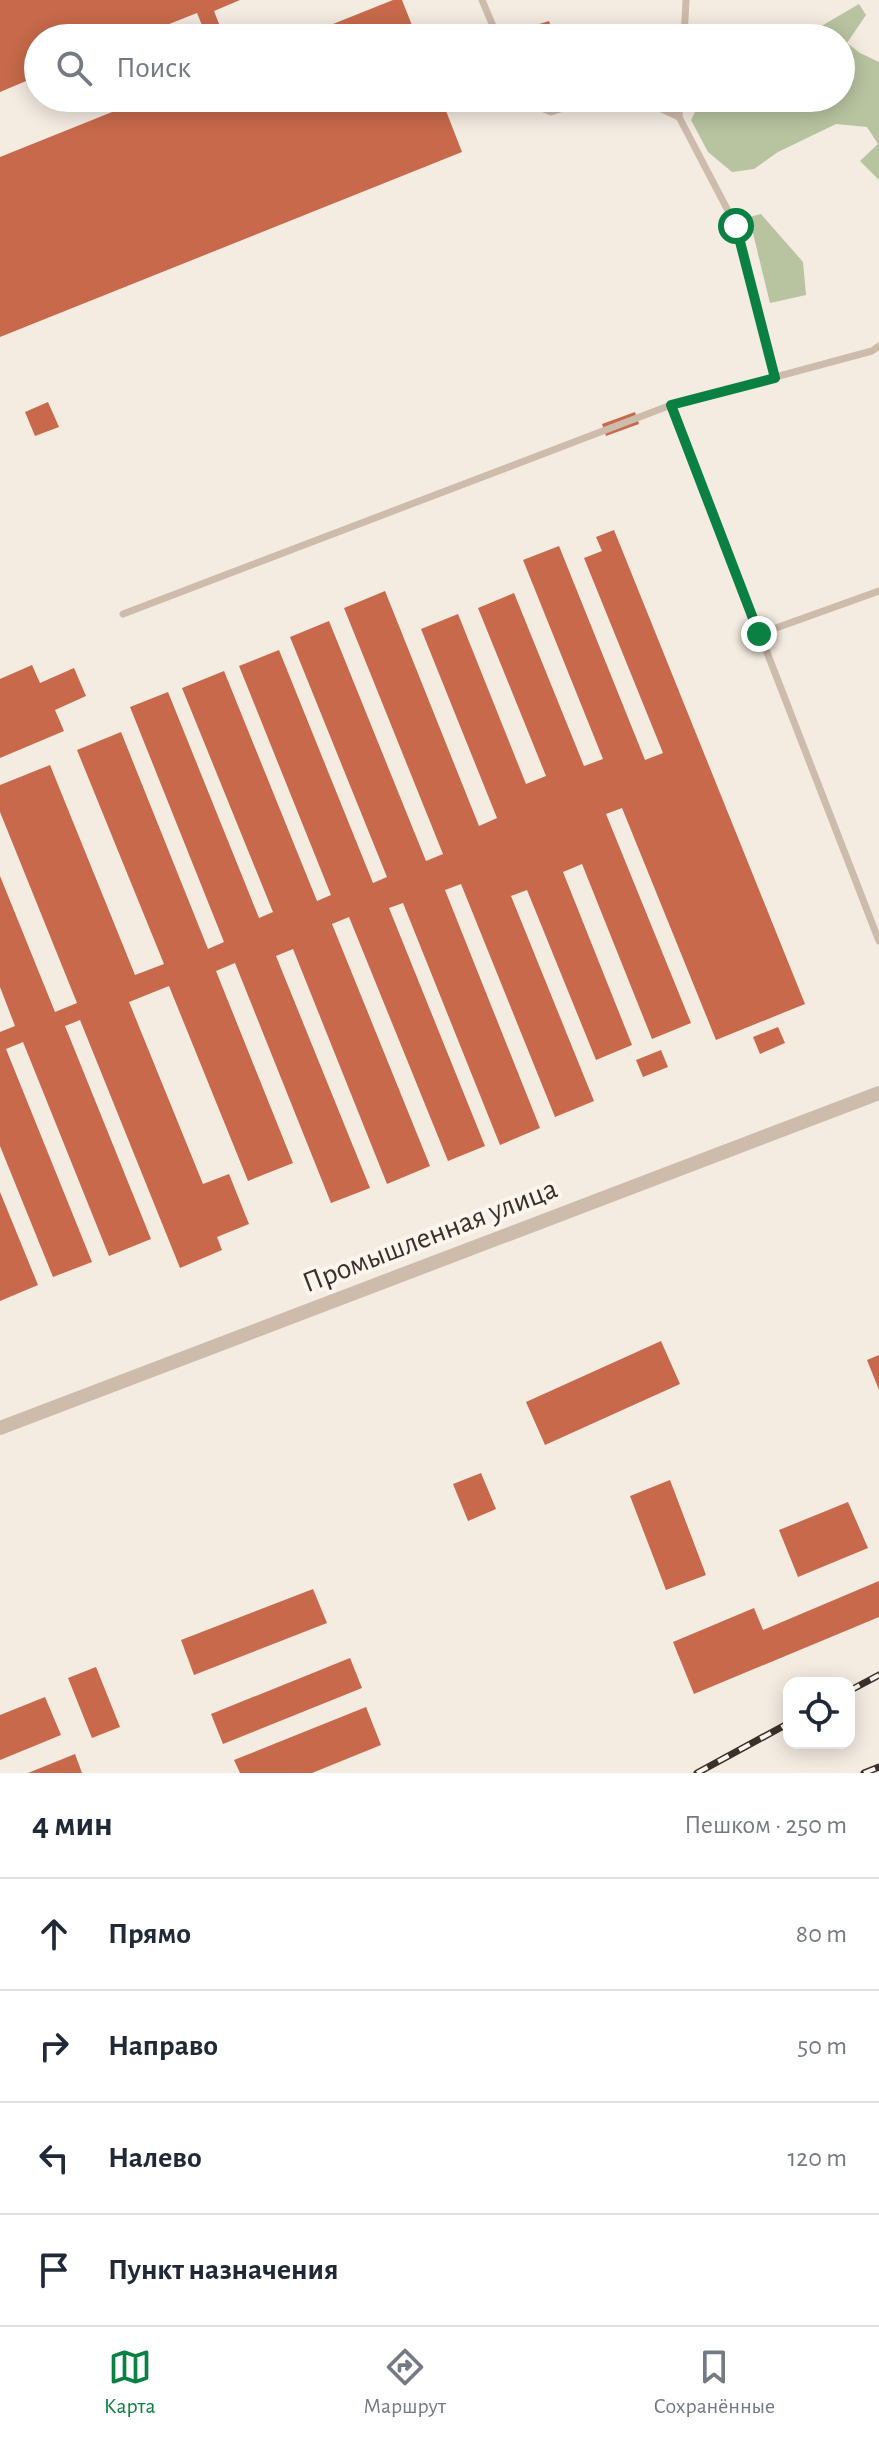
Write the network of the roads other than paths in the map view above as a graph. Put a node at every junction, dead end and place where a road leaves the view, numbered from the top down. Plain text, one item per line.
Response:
1 (482, 0) edge
2 (686, 0) edge
3 (492, 24) edge
4 (685, 24) edge
5 (668, 112) edge
6 (679, 112) edge
7 (679, 117) junction
8 (879, 346) edge
9 (775, 378) junction
10 (671, 405) junction
11 (879, 591) edge
12 (123, 614) dead end
13 (759, 634) junction
14 (879, 941) edge
15 (879, 1093) edge
16 (0, 1428) edge

1 - 3 lane
2 - 4 lane
5 - 7 lane
6 - 7 lane
7 - 9 lane
8 - 9 lane
9 - 10 lane
10 - 12 lane
10 - 13 lane
11 - 13 lane
13 - 14 lane
15 - 16 street, Промышленная улица

